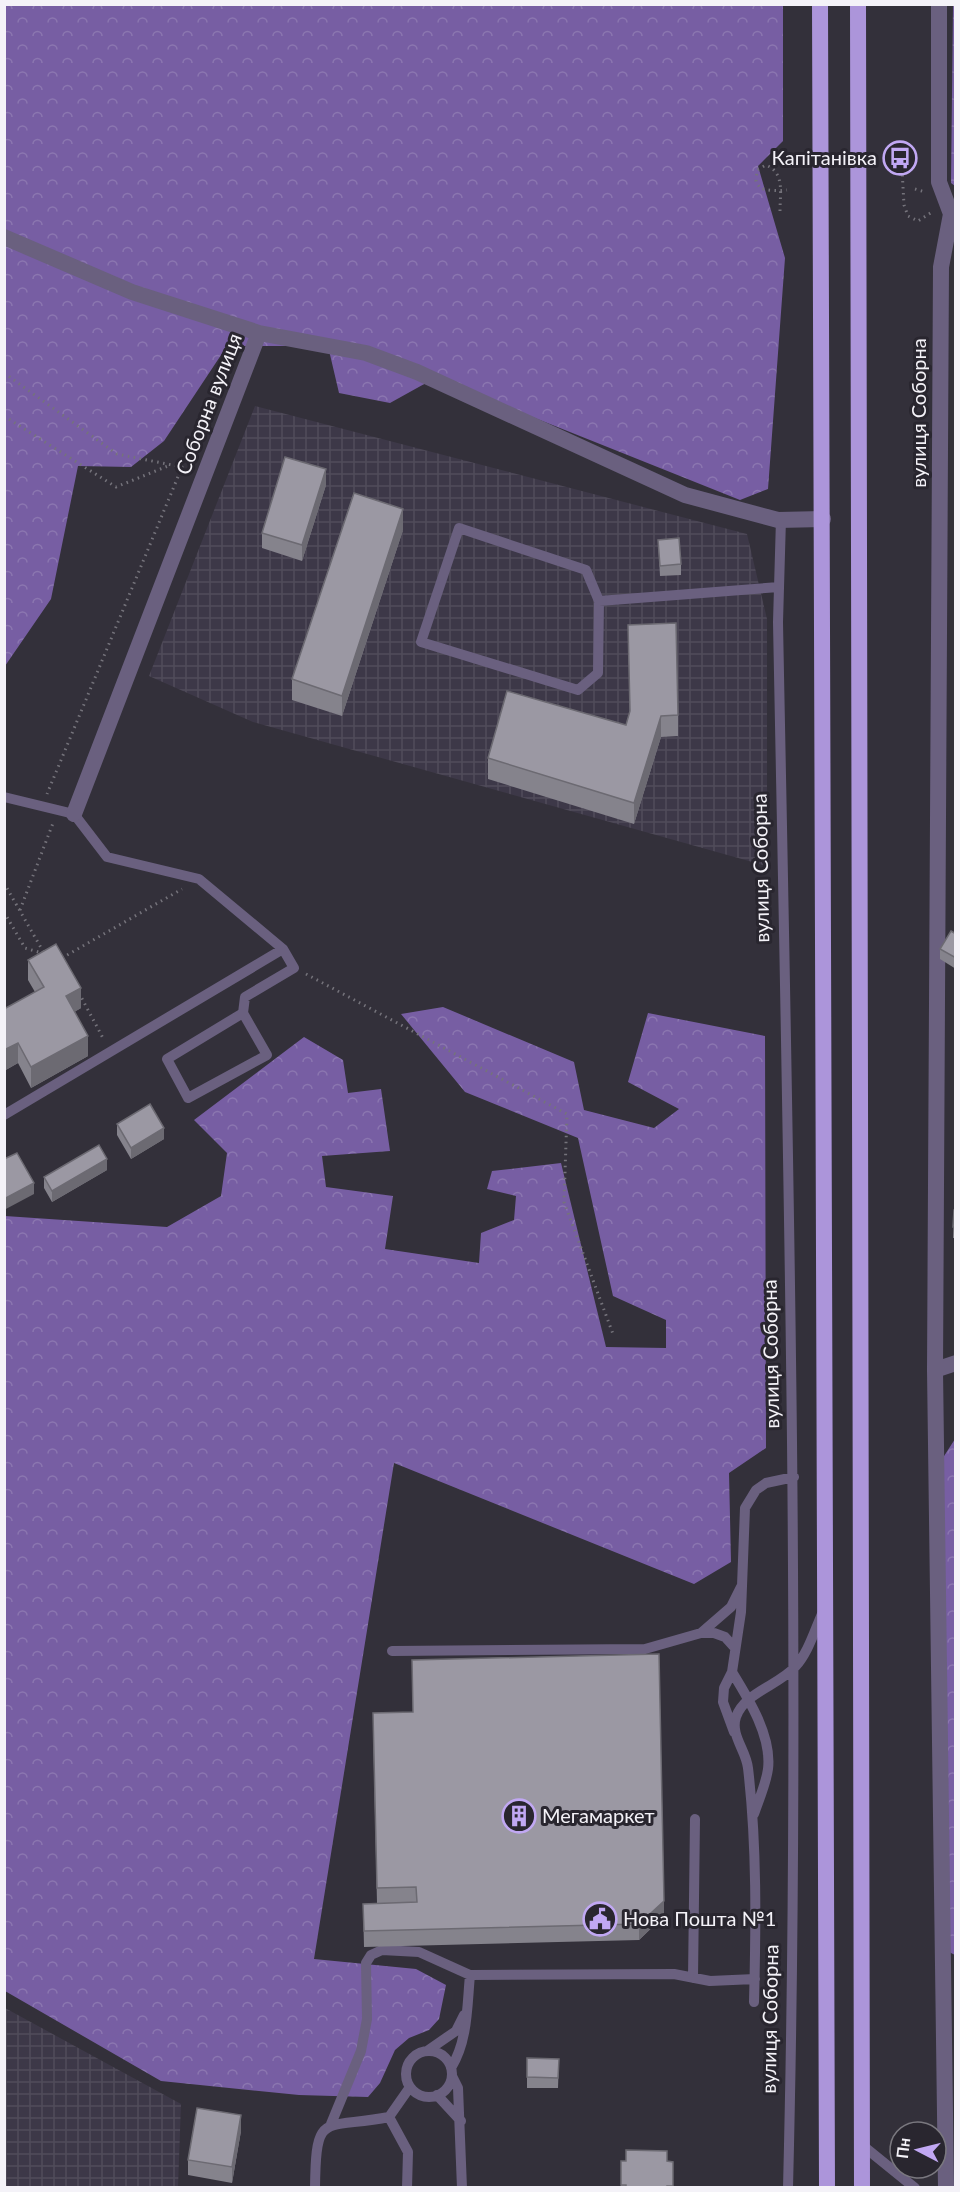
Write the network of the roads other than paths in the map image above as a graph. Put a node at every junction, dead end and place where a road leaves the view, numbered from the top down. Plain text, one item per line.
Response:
1 (820, 4) edge
2 (858, 4) edge
3 (939, 4) edge
4 (953, 214) edge
5 (4, 237) edge
6 (260, 333) junction
7 (781, 519) junction
8 (823, 519) junction
9 (779, 587) junction
10 (599, 601) junction
11 (4, 797) edge
12 (66, 812) junction
13 (283, 949) junction
14 (243, 1013) junction
15 (4, 1115) edge
16 (956, 1363) edge
17 (935, 1370) junction
18 (794, 1477) junction
19 (743, 1584) junction
20 (826, 1603) junction
21 (701, 1633) junction
22 (735, 1648) junction
23 (392, 1651) dead end
24 (795, 1668) junction
25 (732, 1672) junction
26 (748, 1700) junction
27 (734, 1734) junction
28 (753, 1817) junction
29 (695, 1819) dead end
30 (470, 1976) junction
31 (693, 1978) junction
32 (755, 1978) junction
33 (754, 2002) dead end
34 (467, 2009) junction
35 (427, 2051) junction
36 (451, 2072) junction
37 (410, 2087) junction
38 (437, 2095) junction
39 (389, 2117) junction
40 (461, 2121) junction
41 (331, 2124) junction
42 (862, 2145) junction
43 (315, 2187) edge
44 (407, 2187) edge
45 (462, 2187) edge
46 (788, 2187) edge
47 (827, 2187) edge
48 (862, 2187) edge
49 (915, 2187) edge
50 (946, 2187) edge

1 - 8 highway
2 - 42 highway
3 - 4 street
4 - 17 street, вулиця Соборна
5 - 6 street
6 - 7 street, Соборна вулиця
6 - 12 street, Соборна вулиця
7 - 8 street, Соборна вулиця
7 - 9 lane, вулиця Соборна
8 - 20 highway
9 - 10 lane
9 - 18 lane, вулиця Соборна
10 - 10 lane
11 - 12 lane
12 - 13 lane
13 - 14 lane
13 - 15 lane
14 - 14 lane
16 - 17 street
17 - 50 street, вулиця Соборна
18 - 19 lane
18 - 24 lane, вулиця Соборна
19 - 21 lane
19 - 22 lane
20 - 24 lane
20 - 47 highway
21 - 22 lane
21 - 23 lane
22 - 25 lane
24 - 26 lane
24 - 46 lane, вулиця Соборна
25 - 26 lane
25 - 27 lane
26 - 27 lane
26 - 28 lane
27 - 28 lane
28 - 32 lane
29 - 31 lane
30 - 31 lane
30 - 34 lane
30 - 41 lane
31 - 32 lane
32 - 33 lane
34 - 35 lane
34 - 36 lane
35 - 36 lane
35 - 37 lane
36 - 38 lane
36 - 40 lane
37 - 38 lane
37 - 39 lane
38 - 40 lane
39 - 41 lane
39 - 44 lane
40 - 45 lane
41 - 43 lane
42 - 48 highway
42 - 49 lane

